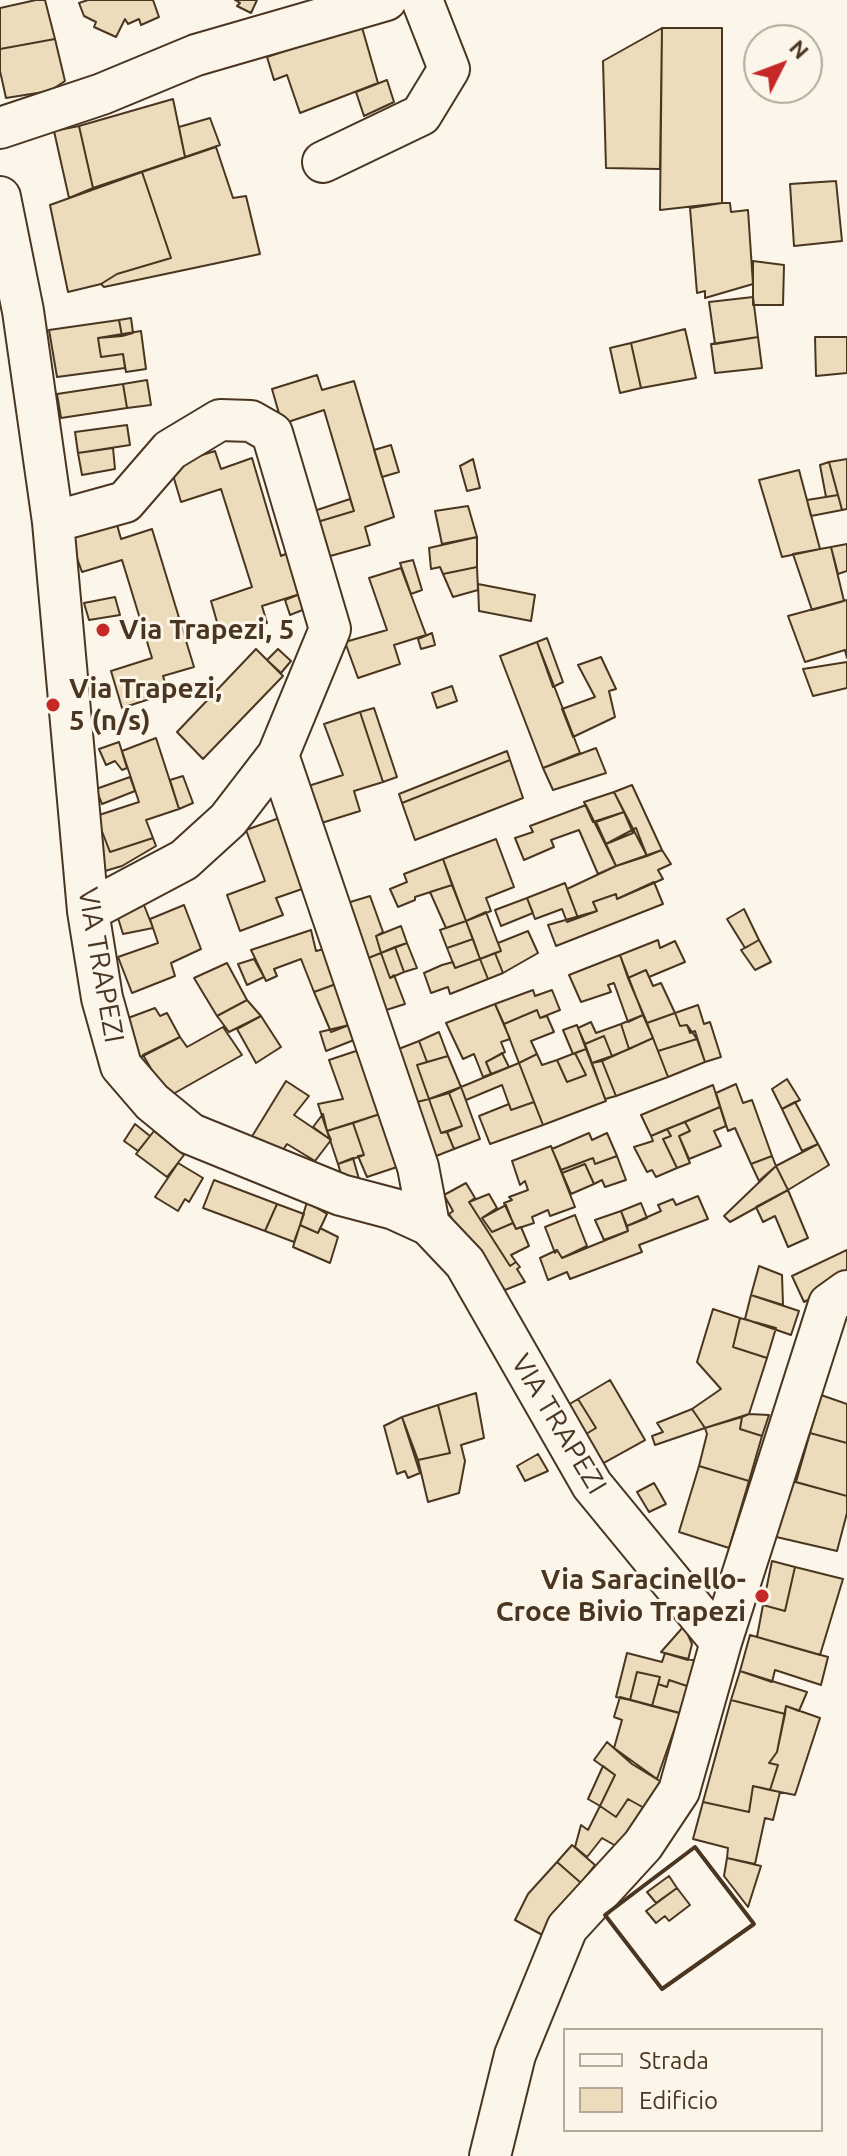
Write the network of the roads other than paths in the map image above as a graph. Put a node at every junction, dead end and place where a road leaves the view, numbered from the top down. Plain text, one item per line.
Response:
1 (386, 0) edge
2 (422, 0) edge
3 (0, 128) edge
4 (323, 162) dead end
5 (0, 197) edge
6 (53, 522) junction
7 (278, 755) junction
8 (88, 911) junction
9 (429, 1225) junction
10 (847, 1291) edge
11 (721, 1642) junction
12 (490, 2156) edge

1 - 3 street
2 - 4 street
5 - 6 street, VIA TRAPEZI
6 - 7 street
6 - 8 street, VIA TRAPEZI
7 - 8 street
7 - 9 street
8 - 9 street, VIA TRAPEZI
9 - 11 street, VIA TRAPEZI
10 - 11 street
11 - 12 street

